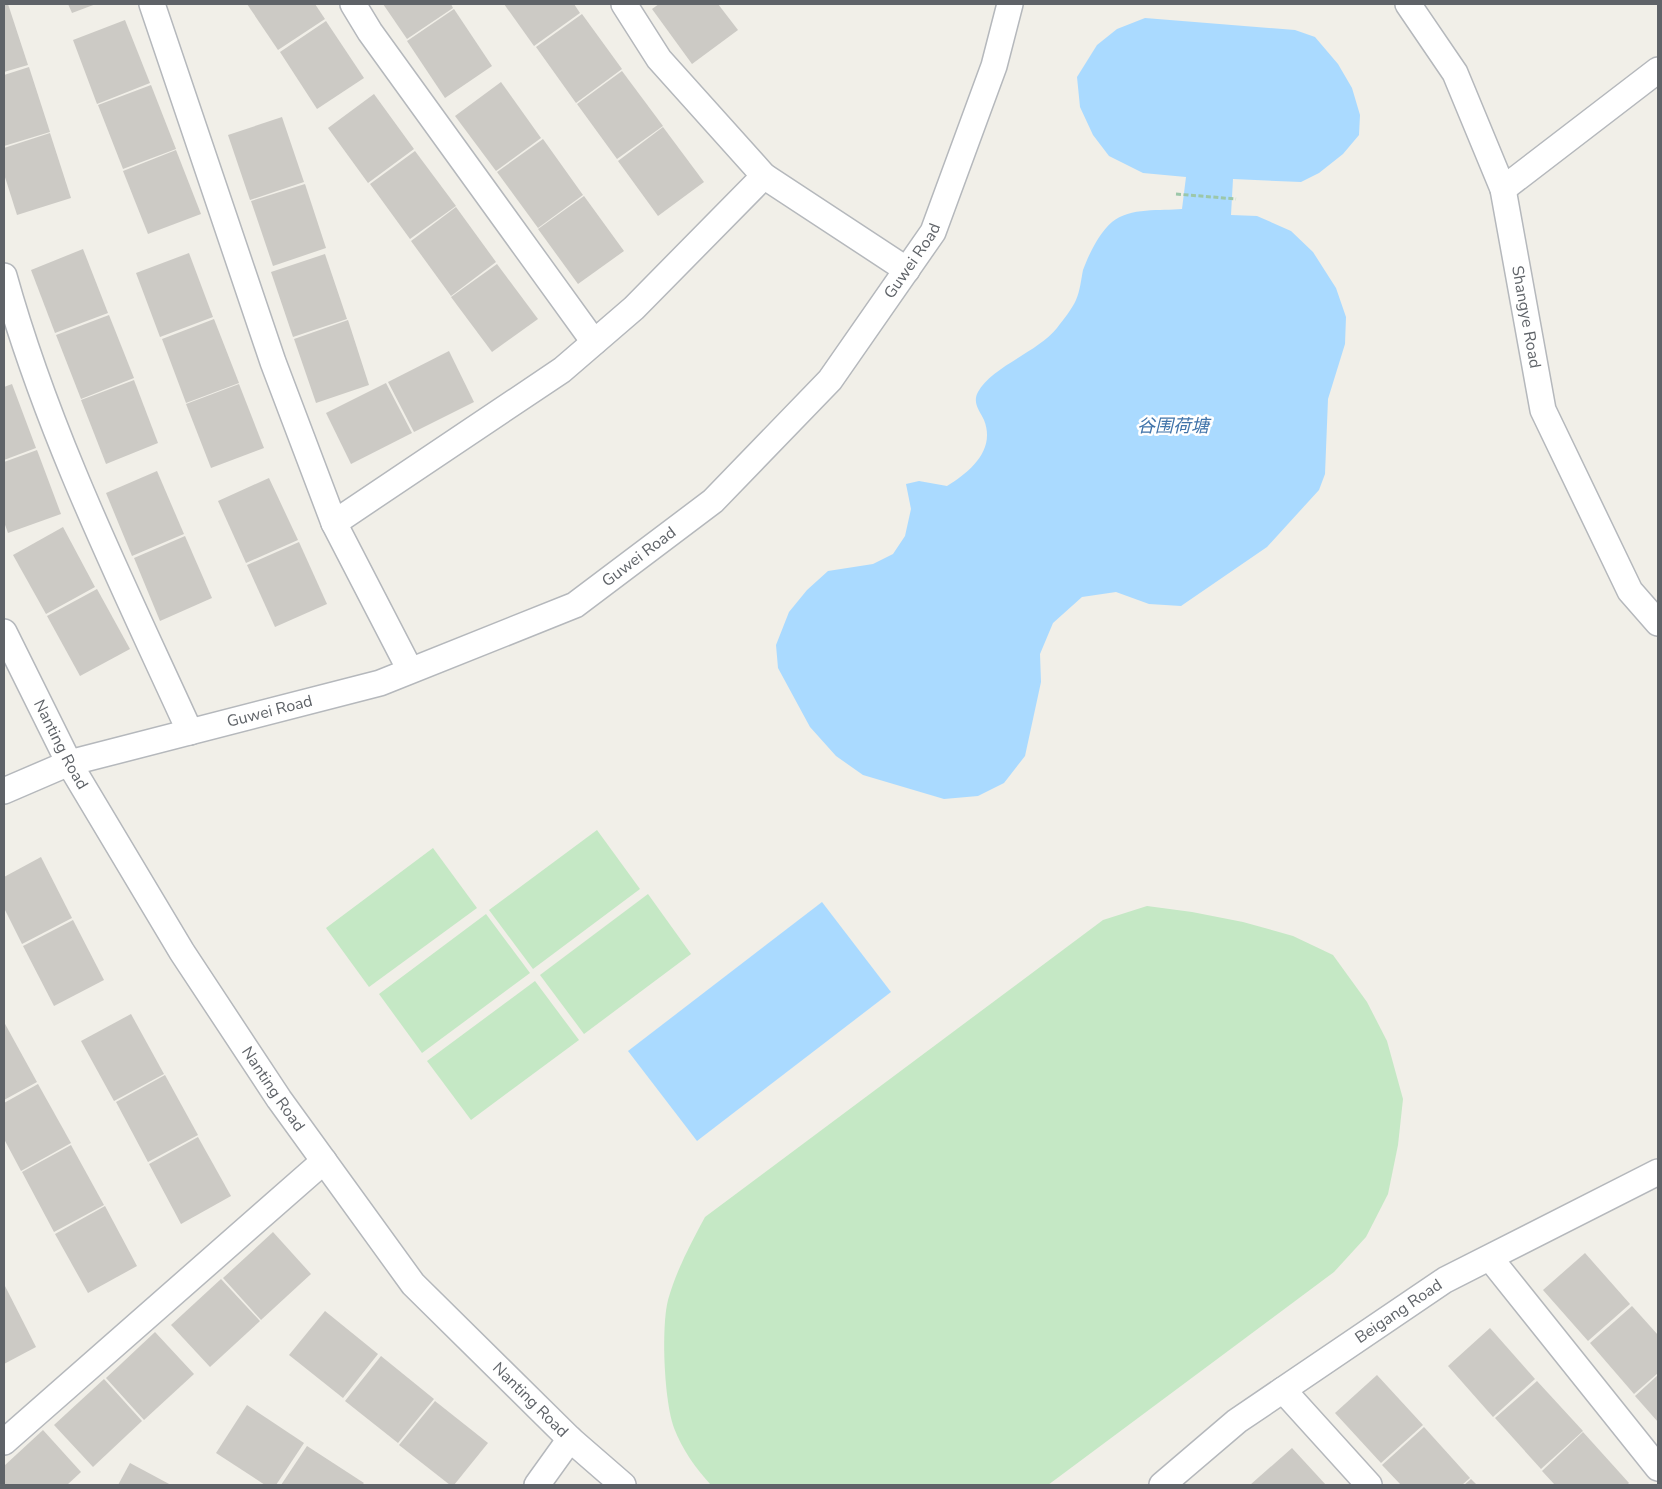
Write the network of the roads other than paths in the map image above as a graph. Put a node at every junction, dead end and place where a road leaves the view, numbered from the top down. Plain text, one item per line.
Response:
1 (152, 4) edge
2 (353, 4) edge
3 (624, 4) edge
4 (1010, 4) edge
5 (1408, 4) edge
6 (1658, 70) edge
7 (764, 176) junction
8 (1503, 189) junction
9 (906, 270) junction
10 (4, 276) edge
11 (594, 342) junction
12 (334, 523) junction
13 (1658, 623) edge
14 (4, 632) edge
15 (410, 670) junction
16 (190, 732) junction
17 (69, 763) junction
18 (4, 791) edge
19 (324, 1161) junction
20 (1658, 1172) edge
21 (1490, 1258) junction
22 (1283, 1390) junction
23 (9, 1429) edge
24 (570, 1440) junction
25 (1658, 1468) edge
26 (537, 1485) edge
27 (623, 1485) edge
28 (1162, 1485) edge
29 (1369, 1485) edge

1 - 12 street
2 - 11 street
3 - 7 street
4 - 9 street, Guwei Road
5 - 8 street, Shangye Road
6 - 8 street
7 - 9 street
7 - 11 street
8 - 13 street, Shangye Road
9 - 15 street, Guwei Road
10 - 16 street
11 - 12 street
12 - 15 street
14 - 17 street, Nanting Road
15 - 16 street, Guwei Road
16 - 17 street, Guwei Road
17 - 18 street, Guwei Road
17 - 19 street, Nanting Road
19 - 23 street
19 - 24 street, Nanting Road
20 - 21 street, Beigang Road
21 - 22 street, Beigang Road
21 - 25 street
22 - 28 street, Beigang Road
22 - 29 street
24 - 26 street
24 - 27 street, Nanting Road

